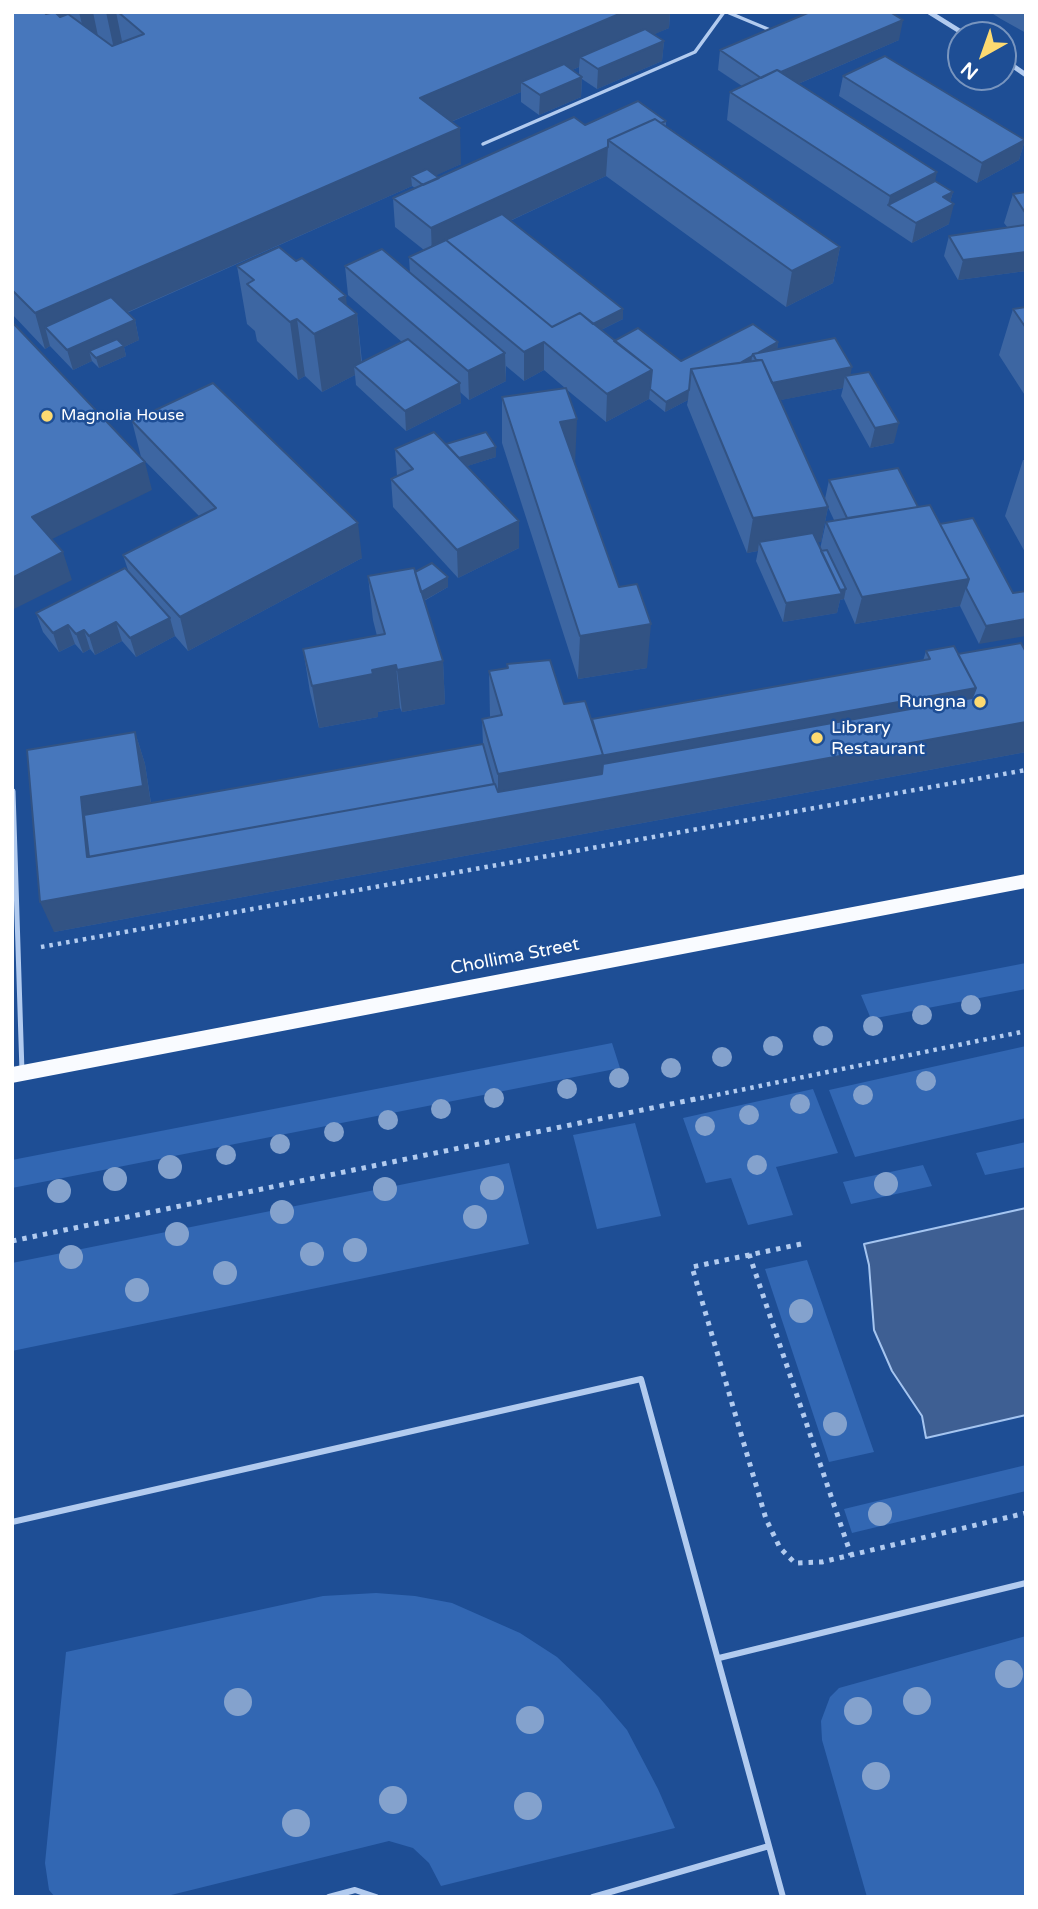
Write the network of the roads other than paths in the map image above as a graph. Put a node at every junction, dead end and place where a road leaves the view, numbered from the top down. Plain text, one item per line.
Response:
1 (726, 12) edge
2 (781, 34) edge
3 (483, 144) dead end
4 (13, 791) edge
5 (1026, 881) edge
6 (17, 1074) edge
7 (12, 1522) edge
8 (1026, 1583) edge
9 (719, 1658) junction
10 (769, 1846) junction
11 (329, 1897) edge
12 (376, 1897) edge
13 (593, 1897) edge
14 (783, 1897) edge

1 - 2 lane
1 - 3 lane
4 - 6 lane
5 - 6 main road, Chollima Street
7 - 9 lane
8 - 9 lane
9 - 10 lane
10 - 13 lane
10 - 14 lane
11 - 12 lane

